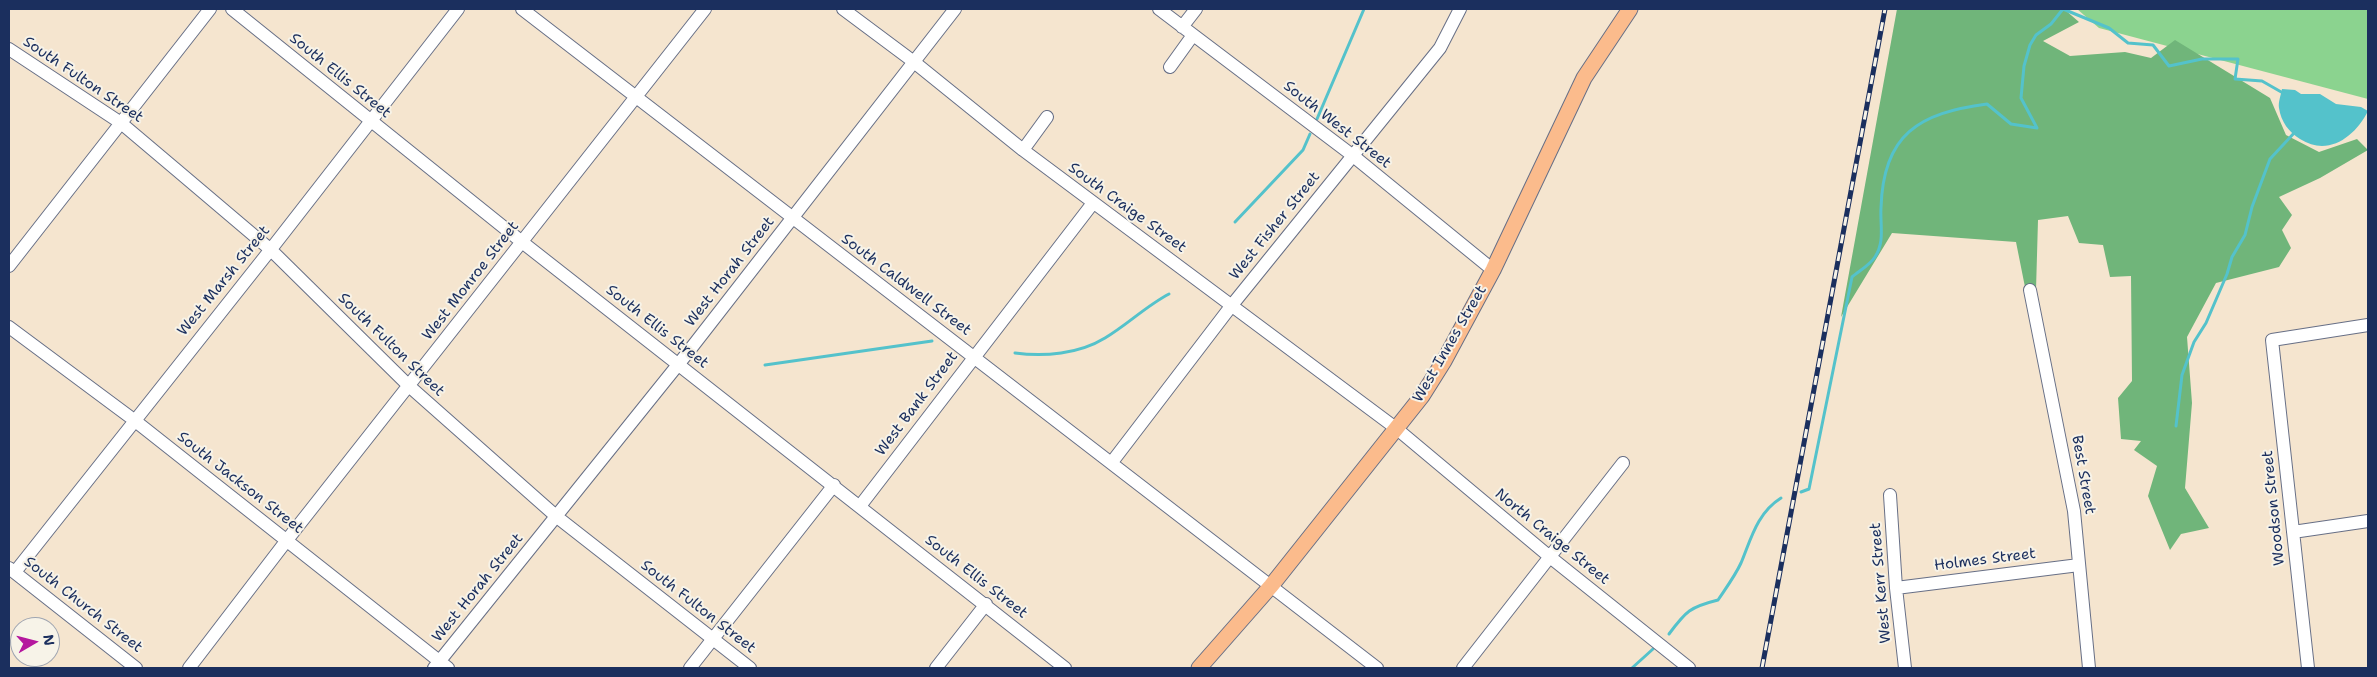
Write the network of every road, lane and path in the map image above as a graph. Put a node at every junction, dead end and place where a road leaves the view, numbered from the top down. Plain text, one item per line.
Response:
1 (210, 9) edge
2 (232, 9) edge
3 (458, 9) edge
4 (522, 9) edge
5 (705, 9) edge
6 (842, 9) edge
7 (955, 9) edge
8 (1158, 9) edge
9 (1196, 9) edge
10 (1460, 9) edge
11 (1630, 9) edge
12 (1182, 27) junction
13 (1193, 35) junction
14 (9, 49) edge
15 (914, 62) junction
16 (1170, 67) dead end
17 (635, 97) junction
18 (1046, 116) dead end
19 (370, 121) junction
20 (121, 123) junction
21 (1022, 150) junction
22 (1352, 156) junction
23 (1093, 203) junction
24 (792, 219) junction
25 (522, 242) junction
26 (271, 250) junction
27 (9, 266) edge
28 (1493, 270) junction
29 (2030, 290) dead end
30 (1232, 306) junction
31 (2368, 325) edge
32 (9, 327) edge
33 (973, 357) junction
34 (679, 364) junction
35 (409, 386) junction
36 (134, 420) junction
37 (1397, 429) junction
38 (1112, 462) junction
39 (1623, 463) dead end
40 (834, 486) junction
41 (1890, 495) dead end
42 (860, 506) junction
43 (557, 517) junction
44 (2368, 521) edge
45 (2293, 532) junction
46 (287, 540) junction
47 (1550, 557) junction
48 (2079, 564) junction
49 (12, 570) edge
50 (1271, 586) junction
51 (1896, 588) junction
52 (986, 604) junction
53 (714, 640) junction
54 (441, 666) edge
55 (136, 668) edge
56 (189, 668) edge
57 (690, 668) edge
58 (750, 668) edge
59 (936, 668) edge
60 (1065, 668) edge
61 (1198, 668) edge
62 (1377, 668) edge
63 (1463, 668) edge
64 (1688, 668) edge
65 (1905, 668) edge
66 (2089, 668) edge
67 (2308, 668) edge

1 - 20 street
2 - 19 street, South Ellis Street
3 - 19 street, West Marsh Street
4 - 17 street, South Caldwell Street
5 - 17 street, West Monroe Street
6 - 15 street, South Craige Street
7 - 15 street, West Horah Street
8 - 12 street, South West Street
9 - 12 street
10 - 22 street, West Fisher Street
11 - 28 main road, West Innes Street
12 - 13 street, South West Street
13 - 16 street
13 - 22 street, South West Street
14 - 20 street, South Fulton Street
15 - 21 street, South Craige Street
15 - 24 street, West Horah Street
17 - 24 street, South Caldwell Street
17 - 25 street, West Monroe Street
18 - 21 street
19 - 25 street, South Ellis Street
19 - 26 street, West Marsh Street
20 - 26 street, South Fulton Street
20 - 27 street
21 - 23 street, South Craige Street
22 - 28 street, South West Street
22 - 30 street, West Fisher Street
23 - 30 street, South Craige Street
23 - 33 street, West Bank Street
24 - 33 street, South Caldwell Street
24 - 34 street, West Horah Street
25 - 34 street, South Ellis Street
25 - 35 street, West Monroe Street
26 - 35 street, South Fulton Street
26 - 36 street, West Marsh Street
28 - 37 main road, West Innes Street
29 - 48 street, Best Street
30 - 37 street, South Craige Street
30 - 38 street, West Fisher Street
31 - 45 street, Woodson Street
32 - 36 street, South Jackson Street
33 - 38 street, South Caldwell Street
33 - 42 street, West Bank Street
34 - 40 street, South Ellis Street
34 - 43 street, West Horah Street
35 - 43 street, South Fulton Street
35 - 46 street, West Monroe Street
36 - 46 street, South Jackson Street
36 - 49 street, West Marsh Street
37 - 47 street, North Craige Street
37 - 50 main road, West Innes Street
38 - 50 street, South Caldwell Street
39 - 47 street
40 - 42 street, South Ellis Street
40 - 53 street
41 - 51 street, West Kerr Street
42 - 52 street, South Ellis Street
43 - 53 street, South Fulton Street
43 - 54 street, West Horah Street
44 - 45 street
45 - 67 street, Woodson Street
46 - 54 street, South Jackson Street
46 - 56 street, West Monroe Street
47 - 63 street
47 - 64 street, North Craige Street
48 - 51 street, Holmes Street
48 - 66 street, Best Street
49 - 55 street, South Church Street
50 - 61 main road, West Innes Street
50 - 62 street, South Caldwell Street
51 - 65 street, West Kerr Street
52 - 59 street
52 - 60 street, South Ellis Street
53 - 57 street
53 - 58 street, South Fulton Street

